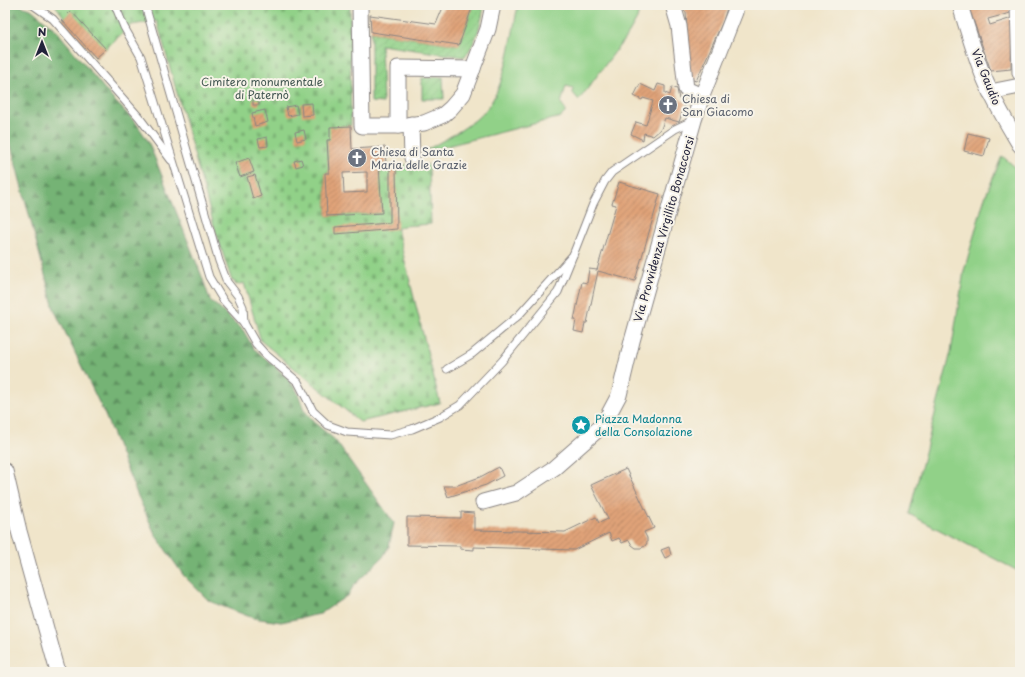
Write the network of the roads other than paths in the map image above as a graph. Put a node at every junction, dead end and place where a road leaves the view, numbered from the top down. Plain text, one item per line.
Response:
1 (33, 5) edge
2 (116, 5) edge
3 (145, 5) edge
4 (360, 5) edge
5 (494, 5) edge
6 (672, 5) edge
7 (736, 5) edge
8 (960, 5) edge
9 (1018, 5) edge
10 (473, 69) junction
11 (1020, 73) edge
12 (1020, 86) edge
13 (990, 92) junction
14 (702, 96) junction
15 (694, 120) junction
16 (405, 125) junction
17 (1020, 145) edge
18 (412, 158) dead end
19 (175, 165) junction
20 (573, 255) junction
21 (244, 323) junction
22 (447, 369) dead end
23 (5, 471) edge
24 (483, 502) dead end
25 (58, 672) edge

1 - 19 lane
2 - 19 lane
3 - 21 lane
4 - 16 street
5 - 10 street
6 - 14 street
7 - 14 street, Via Provvidenza Virgillito Bonaccorsi
8 - 13 street, Via Gaudio
9 - 11 street
10 - 16 street
10 - 16 street
12 - 13 street
13 - 17 street, Via Gaudio
14 - 15 street, Via Provvidenza Virgillito Bonaccorsi
15 - 20 lane
15 - 24 street, Via Provvidenza Virgillito Bonaccorsi
16 - 18 street
19 - 21 lane
20 - 21 lane
20 - 22 lane
23 - 25 street

